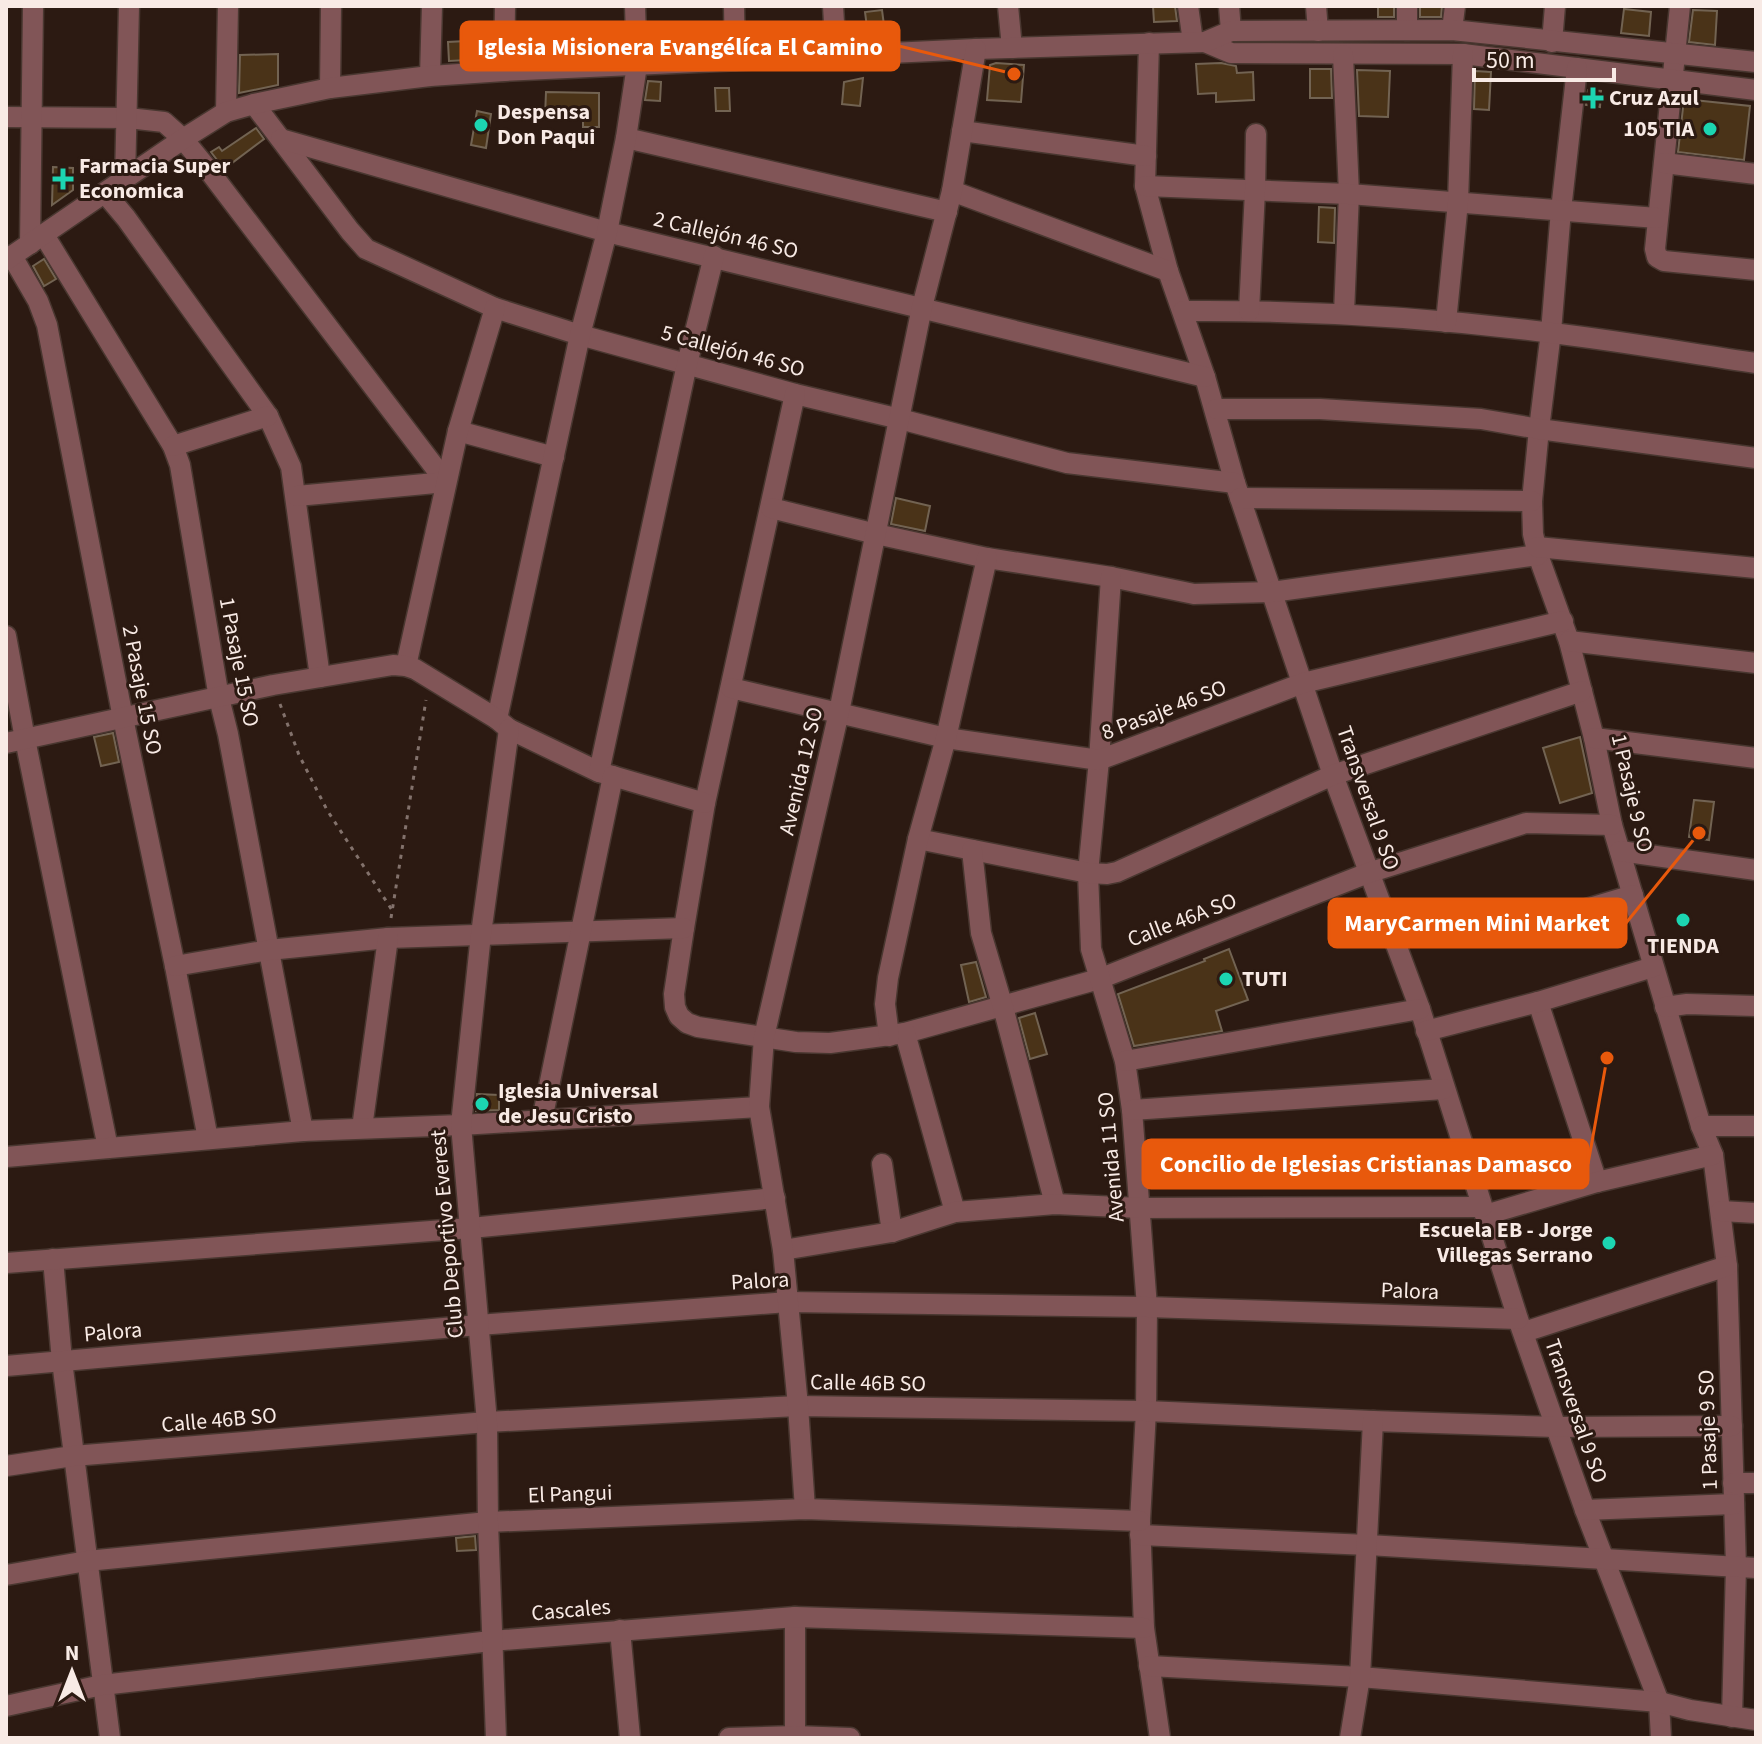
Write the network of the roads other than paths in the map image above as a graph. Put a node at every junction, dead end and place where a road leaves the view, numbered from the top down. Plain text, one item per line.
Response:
1 (33, 6) edge
2 (129, 6) edge
3 (228, 6) edge
4 (331, 6) edge
5 (432, 6) edge
6 (505, 6) edge
7 (635, 6) edge
8 (734, 6) edge
9 (833, 6) edge
10 (1008, 6) edge
11 (1188, 6) edge
12 (1229, 6) edge
13 (1316, 6) edge
14 (1407, 6) edge
15 (1455, 6) edge
16 (1555, 6) edge
17 (1680, 6) edge
18 (1407, 30) junction
19 (1452, 30) junction
20 (1231, 31) junction
21 (1318, 31) junction
22 (1199, 42) junction
23 (1552, 42) junction
24 (1149, 43) junction
25 (1012, 48) junction
26 (976, 49) junction
27 (1463, 54) junction
28 (1675, 54) junction
29 (1343, 55) junction
30 (836, 56) junction
31 (735, 60) junction
32 (1756, 62) edge
33 (637, 65) junction
34 (1577, 68) junction
35 (504, 71) junction
36 (430, 76) junction
37 (1672, 80) junction
38 (330, 88) junction
39 (1756, 90) edge
40 (254, 104) junction
41 (226, 112) junction
42 (6, 117) edge
43 (32, 117) junction
44 (128, 118) junction
45 (962, 131) junction
46 (1256, 134) dead end
47 (626, 138) junction
48 (183, 139) junction
49 (281, 139) junction
50 (1146, 156) junction
51 (1664, 163) junction
52 (1756, 174) edge
53 (125, 180) junction
54 (1145, 186) junction
55 (952, 191) junction
56 (1255, 191) junction
57 (105, 193) junction
58 (1349, 194) junction
59 (1458, 202) junction
60 (1561, 210) junction
61 (947, 212) junction
62 (1657, 218) junction
63 (607, 232) junction
64 (37, 239) junction
65 (714, 256) junction
66 (9, 258) edge
67 (1756, 270) edge
68 (1168, 271) junction
69 (922, 307) junction
70 (495, 308) junction
71 (1183, 311) junction
72 (1249, 311) junction
73 (1344, 313) junction
74 (1446, 322) junction
75 (1551, 332) junction
76 (580, 335) junction
77 (1756, 363) edge
78 (687, 364) junction
79 (1205, 377) junction
80 (795, 394) junction
81 (1216, 409) junction
82 (268, 416) junction
83 (900, 419) junction
84 (1539, 429) junction
85 (458, 431) junction
86 (173, 446) junction
87 (554, 457) junction
88 (1756, 458) edge
89 (446, 482) junction
90 (1238, 491) junction
91 (297, 496) junction
92 (1532, 501) junction
93 (771, 508) junction
94 (876, 534) junction
95 (1537, 551) junction
96 (987, 558) junction
97 (1756, 568) edge
98 (1111, 577) junction
99 (1272, 592) junction
100 (1566, 631) junction
101 (6, 636) edge
102 (1756, 663) edge
103 (406, 666) junction
104 (320, 677) junction
105 (1303, 683) junction
106 (731, 688) junction
107 (1582, 691) junction
108 (219, 698) junction
109 (839, 712) junction
110 (123, 718) junction
111 (503, 724) junction
112 (946, 738) junction
113 (1594, 738) junction
114 (15, 741) edge
115 (1756, 758) edge
116 (1099, 760) junction
117 (606, 774) junction
118 (1333, 775) junction
119 (705, 803) junction
120 (1612, 825) junction
121 (918, 839) junction
122 (972, 850) junction
123 (1620, 851) junction
124 (1756, 870) edge
125 (1088, 873) junction
126 (1368, 873) junction
127 (1633, 895) junction
128 (684, 928) junction
129 (583, 930) junction
130 (1513, 931) dead end
131 (481, 934) junction
132 (388, 938) junction
133 (269, 950) junction
134 (175, 966) junction
135 (1653, 967) junction
136 (1099, 979) junction
137 (1538, 1002) junction
138 (1756, 1006) edge
139 (1003, 1007) junction
140 (1665, 1007) junction
141 (1420, 1009) junction
142 (1426, 1031) junction
143 (897, 1035) junction
144 (764, 1037) junction
145 (1125, 1061) junction
146 (1444, 1089) junction
147 (759, 1107) junction
148 (1132, 1110) junction
149 (542, 1120) junction
150 (461, 1125) junction
151 (1701, 1126) junction
152 (1756, 1126) edge
153 (362, 1128) junction
154 (303, 1131) junction
155 (208, 1139) junction
156 (108, 1148) junction
157 (1713, 1155) junction
158 (6, 1157) edge
159 (882, 1164) dead end
160 (1597, 1182) junction
161 (775, 1198) junction
162 (1055, 1204) junction
163 (1140, 1208) junction
164 (1484, 1211) junction
165 (1721, 1211) junction
166 (955, 1212) junction
167 (1756, 1213) edge
168 (471, 1228) junction
169 (892, 1232) junction
170 (783, 1250) junction
171 (53, 1259) junction
172 (6, 1263) edge
173 (1727, 1266) junction
174 (788, 1302) junction
175 (1147, 1307) junction
176 (478, 1325) junction
177 (1521, 1325) junction
178 (62, 1361) junction
179 (6, 1366) edge
180 (798, 1406) junction
181 (1146, 1411) junction
182 (1373, 1421) junction
183 (487, 1422) junction
184 (1732, 1426) junction
185 (1556, 1427) junction
186 (73, 1456) junction
187 (6, 1466) edge
188 (1756, 1483) edge
189 (1734, 1493) junction
190 (805, 1509) junction
191 (1585, 1510) junction
192 (488, 1522) junction
193 (1140, 1528) junction
194 (1368, 1545) junction
195 (1604, 1559) junction
196 (87, 1561) junction
197 (1746, 1568) edge
198 (6, 1575) edge
199 (795, 1617) junction
200 (1144, 1628) junction
201 (620, 1630) junction
202 (491, 1641) junction
203 (1149, 1666) junction
204 (1360, 1677) junction
205 (102, 1685) junction
206 (1659, 1702) junction
207 (6, 1706) edge
208 (1732, 1717) junction
209 (1756, 1720) edge
210 (795, 1737) edge
211 (110, 1738) edge
212 (496, 1738) edge
213 (630, 1738) edge
214 (729, 1738) edge
215 (850, 1738) edge
216 (1160, 1738) edge
217 (1350, 1738) edge
218 (1661, 1738) edge

1 - 43 street
2 - 44 street
3 - 41 street
4 - 38 street
5 - 36 street
6 - 35 street
7 - 33 street, Club Deportivo Everest
8 - 31 street
9 - 30 street
10 - 25 street
11 - 22 street
12 - 20 street
13 - 21 street
14 - 18 street
15 - 19 street
16 - 23 street
17 - 28 street
18 - 19 street
18 - 21 street
19 - 23 street
20 - 21 street
20 - 22 street
22 - 24 street
22 - 29 street
23 - 28 street
24 - 25 street
24 - 50 street, Transversal 9 SO
25 - 26 street
26 - 30 street
26 - 45 street, Avenida 12 SO
27 - 29 street
27 - 34 street
27 - 59 street
28 - 32 street
28 - 37 street
29 - 58 street
30 - 31 street
31 - 33 street
33 - 35 street
33 - 47 street, Club Deportivo Everest
34 - 37 street
34 - 60 street, 1 Pasaje 9 SO
35 - 36 street
36 - 38 street
37 - 39 street
37 - 51 street
38 - 40 street
40 - 41 street
40 - 49 street
41 - 48 street
42 - 43 street
43 - 44 street
43 - 64 street
44 - 48 street
44 - 53 street
45 - 50 street
45 - 55 street, Avenida 12 SO
46 - 56 street
47 - 61 street
47 - 63 street, Club Deportivo Everest
48 - 53 street
48 - 89 street
49 - 63 street, 2 Callejón 46 SO
49 - 70 street, 5 Callejón 46 SO
50 - 54 street, Transversal 9 SO
51 - 52 street
51 - 62 street
53 - 57 street
54 - 56 street
54 - 68 street, Transversal 9 SO
55 - 61 street, Avenida 12 SO
55 - 68 street
56 - 58 street
56 - 72 street
57 - 64 street
57 - 82 street
58 - 59 street
58 - 73 street
59 - 60 street
59 - 74 street
60 - 62 street
60 - 75 street, 1 Pasaje 9 SO
61 - 69 street, Avenida 12 SO
62 - 67 street
63 - 65 street, 2 Callejón 46 SO
63 - 76 street, Club Deportivo Everest
64 - 66 street
64 - 86 street, 1 Pasaje 15 SO
65 - 69 street, 2 Callejón 46 SO
65 - 78 street
66 - 110 street, 2 Pasaje 15 SO
68 - 71 street, Transversal 9 SO
69 - 79 street, 2 Callejón 46 SO
69 - 83 street, Avenida 12 SO
70 - 76 street, 5 Callejón 46 SO
70 - 85 street
71 - 72 street
71 - 79 street, Transversal 9 SO
72 - 73 street
73 - 74 street
74 - 75 street
75 - 77 street
75 - 84 street, 1 Pasaje 9 SO
76 - 78 street, 5 Callejón 46 SO
76 - 87 street, Club Deportivo Everest
78 - 80 street, 5 Callejón 46 SO
78 - 117 street
79 - 81 street, Transversal 9 SO
80 - 83 street, 5 Callejón 46 SO
80 - 93 street, Calle 46A SO
81 - 84 street
81 - 90 street, Transversal 9 SO
82 - 86 street
82 - 91 street
83 - 90 street, 5 Callejón 46 SO
83 - 94 street, Avenida 12 SO
84 - 88 street
84 - 92 street, 1 Pasaje 9 SO
85 - 87 street
85 - 89 street
86 - 108 street, 1 Pasaje 15 SO
87 - 111 street, Club Deportivo Everest
89 - 91 street
89 - 103 street
90 - 92 street, 5 Callejón 46 SO
90 - 99 street, Transversal 9 SO
91 - 104 street
92 - 95 street, 1 Pasaje 9 SO
93 - 94 street
93 - 106 street, Calle 46A SO
94 - 96 street
94 - 109 street, Avenida 12 SO
95 - 97 street
95 - 99 street
95 - 100 street, 1 Pasaje 9 SO
96 - 98 street
96 - 112 street
98 - 99 street
98 - 116 street, Avenida 11 SO
99 - 105 street, Transversal 9 SO
100 - 102 street
100 - 105 street, 8 Pasaje 46 SO
100 - 107 street, 1 Pasaje 9 SO
101 - 114 street
103 - 104 street
103 - 111 street
104 - 108 street
105 - 116 street, 8 Pasaje 46 SO
105 - 118 street, Transversal 9 SO
106 - 109 street, 8 Pasaje 46 SO
106 - 119 street, Calle 46A SO
107 - 113 street, 1 Pasaje 9 SO
107 - 118 street
108 - 110 street
108 - 133 street, 1 Pasaje 15 SO
109 - 112 street, 8 Pasaje 46 SO
109 - 144 street, Avenida 12 SO
110 - 114 street
110 - 134 street, 2 Pasaje 15 SO
111 - 117 street
111 - 131 street, Club Deportivo Everest
112 - 116 street, 8 Pasaje 46 SO
112 - 121 street
113 - 115 street
113 - 120 street, 1 Pasaje 9 SO
114 - 156 street
116 - 125 street, Avenida 11 SO
117 - 119 street
117 - 129 street
118 - 125 street
118 - 126 street, Transversal 9 SO
119 - 128 street, Calle 46A SO
120 - 123 street, 1 Pasaje 9 SO
120 - 126 street, Calle 46A SO
121 - 122 street
121 - 143 street
122 - 125 street
122 - 139 street
123 - 124 street
123 - 127 street, 1 Pasaje 9 SO
125 - 136 street, Avenida 11 SO
126 - 136 street, Calle 46A SO
126 - 141 street, Transversal 9 SO
127 - 130 street
127 - 135 street, 1 Pasaje 9 SO
128 - 129 street
128 - 144 street, Calle 46A SO
129 - 131 street
129 - 149 street
131 - 132 street
131 - 150 street, Club Deportivo Everest
132 - 133 street
132 - 153 street
133 - 134 street
133 - 154 street, 1 Pasaje 15 SO
134 - 155 street, 2 Pasaje 15 SO
135 - 137 street
135 - 140 street, 1 Pasaje 9 SO
136 - 139 street, Calle 46A SO
136 - 145 street, Avenida 11 SO
137 - 142 street
137 - 160 street
138 - 140 street
139 - 143 street, Calle 46A SO
139 - 162 street
140 - 151 street, 1 Pasaje 9 SO
141 - 142 street, Transversal 9 SO
141 - 145 street
142 - 146 street, Transversal 9 SO
143 - 144 street, Calle 46A SO
143 - 166 street
144 - 147 street, Avenida 12 SO
145 - 148 street, Avenida 11 SO
146 - 148 street
146 - 164 street, Transversal 9 SO
147 - 149 street
147 - 161 street, Avenida 12 SO
148 - 163 street, Avenida 11 SO
149 - 150 street
150 - 153 street
150 - 168 street, Club Deportivo Everest
151 - 152 street
151 - 157 street, 1 Pasaje 9 SO
153 - 154 street
154 - 155 street
155 - 156 street
156 - 158 street
157 - 160 street
157 - 165 street, 1 Pasaje 9 SO
159 - 169 street
160 - 164 street
161 - 168 street
161 - 170 street, Avenida 12 SO
162 - 163 street
162 - 166 street
163 - 164 street
163 - 175 street, Avenida 11 SO
164 - 177 street, Transversal 9 SO
165 - 167 street
165 - 173 street, 1 Pasaje 9 SO
166 - 169 street
168 - 171 street
168 - 176 street, Club Deportivo Everest
169 - 170 street
170 - 174 street, Avenida 12 SO
171 - 172 street
171 - 178 street
173 - 177 street, Palora
173 - 184 street, 1 Pasaje 9 SO
174 - 175 street, Palora
174 - 176 street, Palora
174 - 180 street, Avenida 12 SO
175 - 177 street, Palora
175 - 181 street, Avenida 11 SO
176 - 178 street, Palora
176 - 183 street, Club Deportivo Everest
177 - 185 street, Transversal 9 SO
178 - 179 street, Palora
178 - 186 street
180 - 181 street, Calle 46B SO
180 - 183 street, Calle 46B SO
180 - 190 street, Avenida 12 SO
181 - 182 street, Calle 46B SO
181 - 193 street, Avenida 11 SO
182 - 185 street, Calle 46B SO
182 - 194 street
183 - 186 street, Calle 46B SO
183 - 192 street, Club Deportivo Everest
184 - 185 street, Calle 46B SO
184 - 189 street, 1 Pasaje 9 SO
185 - 191 street, Transversal 9 SO
186 - 187 street, Calle 46B SO
186 - 196 street
188 - 189 street
189 - 191 street
189 - 197 street, 1 Pasaje 9 SO
190 - 192 street, El Pangui
190 - 193 street, El Pangui
191 - 195 street, Transversal 9 SO
192 - 196 street, El Pangui
192 - 202 street, Club Deportivo Everest
193 - 194 street, El Pangui
193 - 200 street, Avenida 11 SO
194 - 195 street, El Pangui
194 - 204 street
195 - 197 street, El Pangui
195 - 206 street, Transversal 9 SO
196 - 198 street, El Pangui
196 - 205 street
197 - 208 street, 1 Pasaje 9 SO
199 - 200 street, Cascales
199 - 201 street, Cascales
199 - 210 street
200 - 203 street, Avenida 11 SO
201 - 202 street, Cascales
201 - 213 street
202 - 205 street, Cascales
202 - 212 street, Club Deportivo Everest
203 - 204 street
203 - 216 street, Avenida 11 SO
204 - 206 street
204 - 217 street
205 - 207 street, Cascales
205 - 211 street
206 - 208 street
206 - 218 street, Transversal 9 SO
208 - 209 street
210 - 214 street
210 - 215 street

